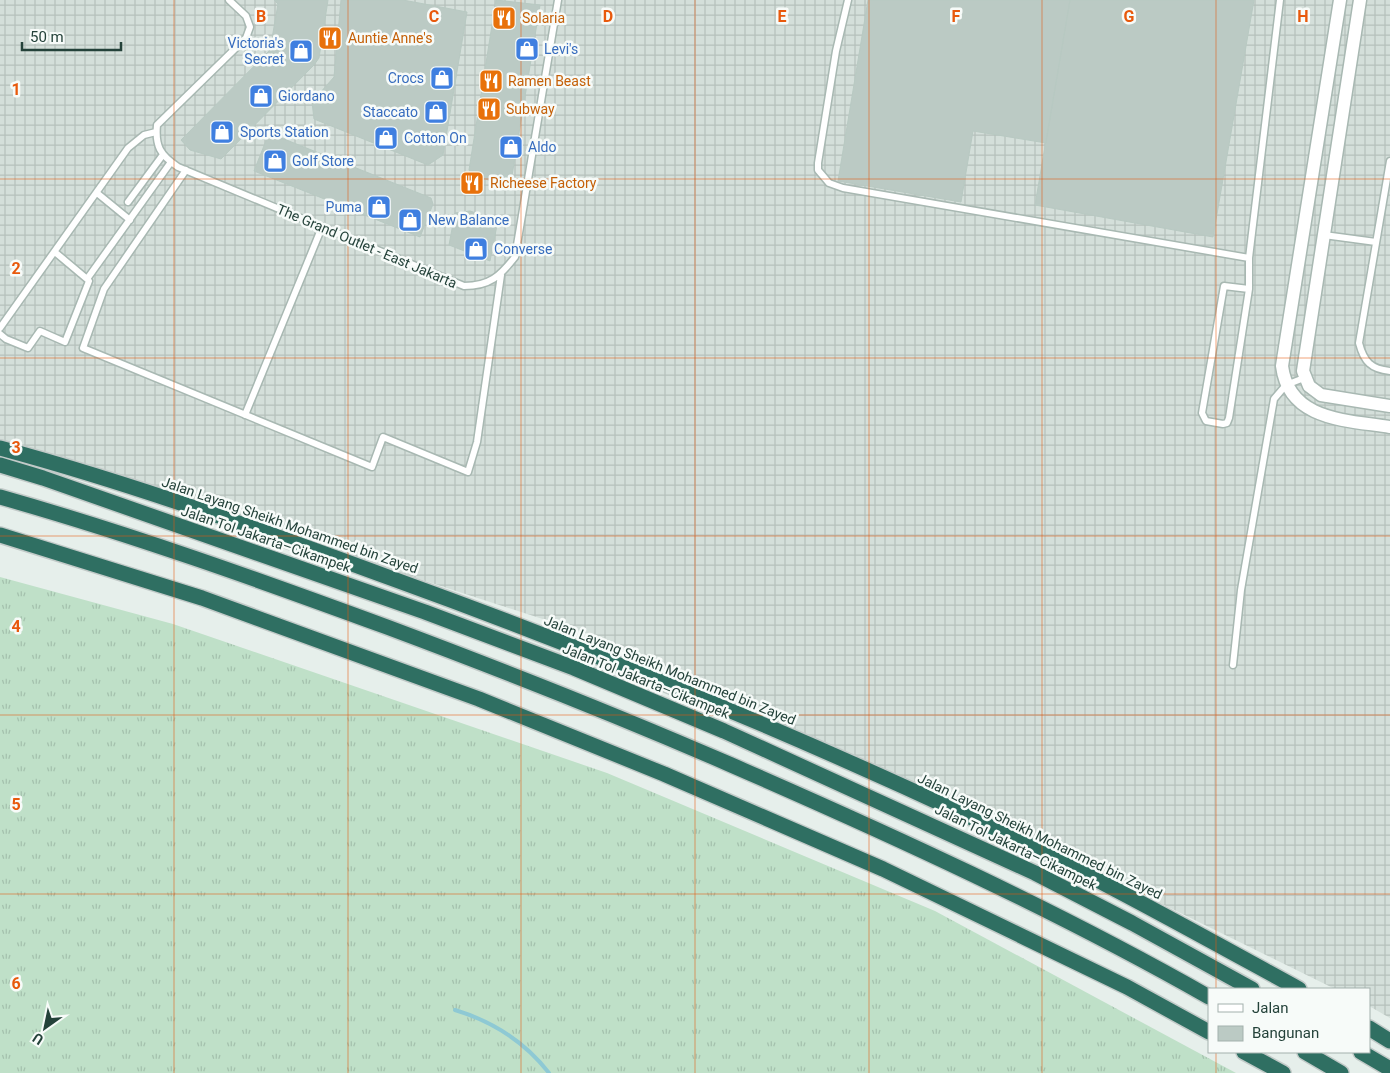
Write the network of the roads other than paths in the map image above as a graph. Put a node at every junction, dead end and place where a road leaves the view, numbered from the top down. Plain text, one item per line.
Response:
1 (229, 0) edge
2 (558, 0) edge
3 (848, 0) edge
4 (1280, 0) edge
5 (1340, 0) edge
6 (1360, 0) edge
7 (156, 132) junction
8 (162, 156) junction
9 (1390, 161) edge
10 (171, 162) junction
11 (186, 170) junction
12 (97, 193) junction
13 (128, 202) dead end
14 (130, 220) junction
15 (322, 227) junction
16 (1324, 235) junction
17 (1376, 242) junction
18 (56, 252) junction
19 (1249, 258) junction
20 (501, 275) junction
21 (87, 278) junction
22 (1249, 289) junction
23 (0, 328) edge
24 (0, 334) edge
25 (1390, 372) edge
26 (1304, 378) junction
27 (1286, 385) junction
28 (1390, 406) edge
29 (246, 415) junction
30 (1390, 427) edge
31 (0, 448) edge
32 (0, 466) edge
33 (0, 497) edge
34 (0, 535) edge
35 (1233, 665) dead end
36 (1250, 988) edge
37 (1297, 988) edge
38 (1208, 996) edge
39 (1370, 1029) edge
40 (1208, 1031) edge
41 (1390, 1041) edge
42 (1246, 1053) edge
43 (1307, 1053) edge
44 (1363, 1053) edge
45 (1390, 1069) edge
46 (1283, 1073) edge
47 (1341, 1073) edge

1 - 7 lane
2 - 20 lane, The Grand Outlet - East Jakarta
3 - 19 lane
4 - 19 lane
5 - 27 street
6 - 16 street
7 - 8 lane
7 - 12 lane
8 - 10 lane, The Grand Outlet - East Jakarta
8 - 13 lane
9 - 17 lane
10 - 11 lane, The Grand Outlet - East Jakarta
10 - 14 lane
11 - 15 lane, The Grand Outlet - East Jakarta
11 - 29 lane
12 - 14 lane
12 - 18 lane
14 - 21 lane
15 - 20 lane, The Grand Outlet - East Jakarta
15 - 29 lane
16 - 17 lane
16 - 26 street
17 - 25 lane
18 - 21 lane
18 - 23 lane
19 - 22 lane
20 - 29 lane
21 - 24 lane
22 - 22 lane
26 - 27 lane
26 - 28 street
27 - 30 street
27 - 35 lane
31 - 37 highway, Jalan Layang Sheikh Mohammed bin Zayed
32 - 36 highway, Jalan Tol Jakarta–Cikampek
33 - 38 highway
34 - 40 highway
39 - 41 highway
42 - 46 highway
43 - 47 highway
44 - 45 highway

